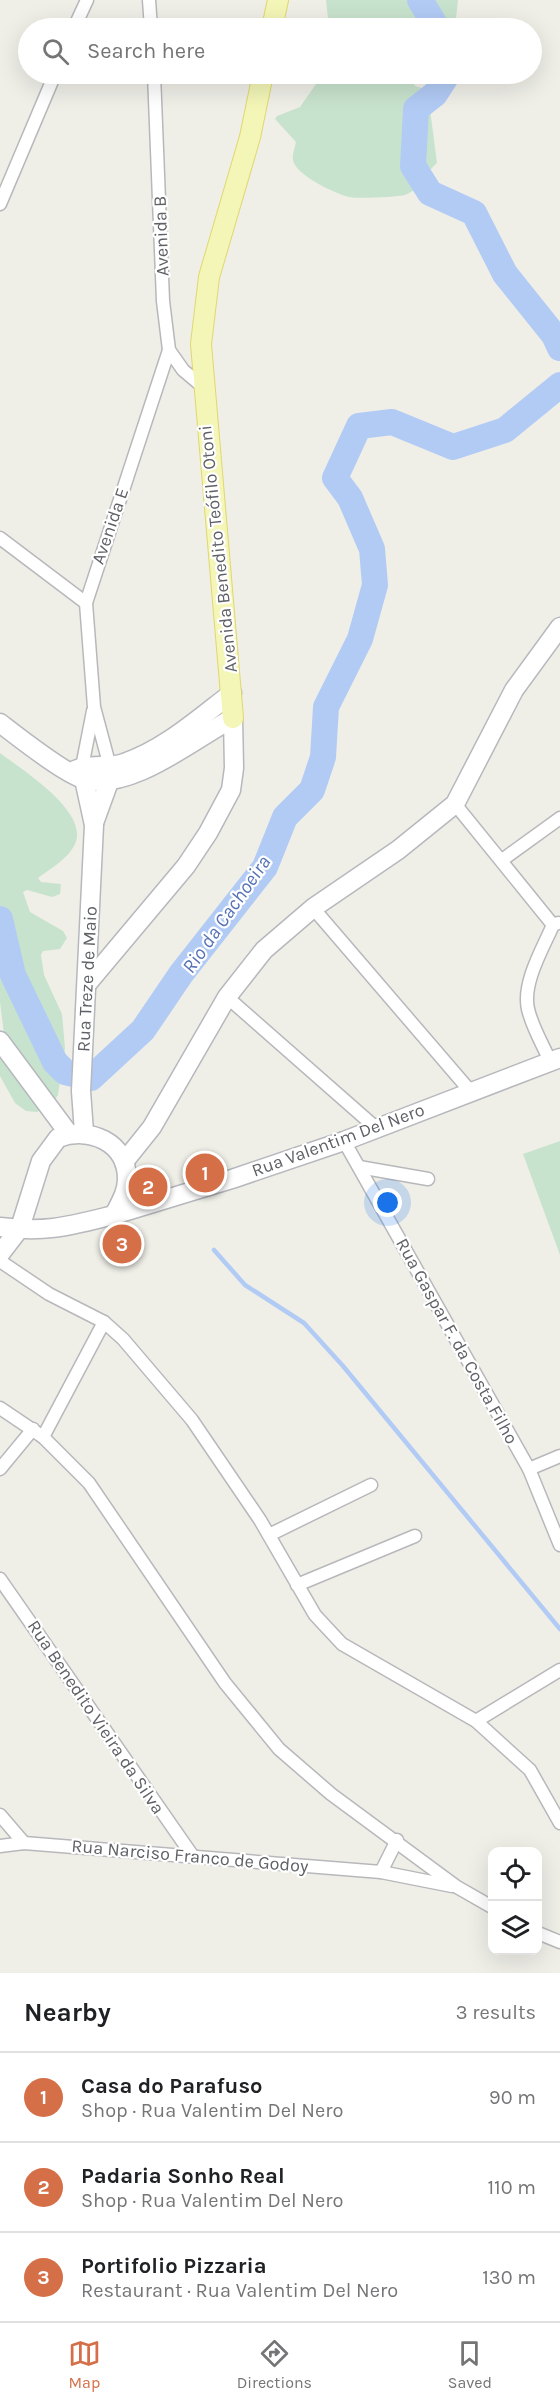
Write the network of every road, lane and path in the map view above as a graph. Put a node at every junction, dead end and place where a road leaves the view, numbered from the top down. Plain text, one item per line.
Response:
1 (87, 0) edge
2 (149, 0) edge
3 (278, 0) edge
4 (79, 18) edge
5 (150, 18) edge
6 (274, 18) edge
7 (51, 84) edge
8 (154, 84) edge
9 (261, 84) edge
10 (0, 204) edge
11 (169, 350) junction
12 (202, 386) junction
13 (0, 538) edge
14 (86, 603) junction
15 (560, 627) edge
16 (232, 693) junction
17 (94, 707) junction
18 (233, 718) junction
19 (0, 723) edge
20 (79, 772) junction
21 (110, 773) junction
22 (455, 804) junction
23 (560, 818) edge
24 (94, 825) junction
25 (502, 860) junction
26 (313, 908) junction
27 (557, 923) edge
28 (87, 984) junction
29 (227, 997) junction
30 (0, 1041) edge
31 (555, 1060) edge
32 (471, 1092) junction
33 (375, 1127) junction
34 (77, 1133) junction
35 (344, 1141) junction
36 (124, 1162) junction
37 (359, 1167) junction
38 (428, 1179) dead end
39 (114, 1215) junction
40 (0, 1227) edge
41 (20, 1228) junction
42 (0, 1254) edge
43 (0, 1261) edge
44 (104, 1322) junction
45 (0, 1408) edge
46 (38, 1433) junction
47 (560, 1456) edge
48 (0, 1469) edge
49 (529, 1469) junction
50 (371, 1485) dead end
51 (269, 1535) junction
52 (415, 1536) dead end
53 (560, 1545) edge
54 (0, 1579) edge
55 (297, 1585) junction
56 (560, 1670) edge
57 (476, 1721) junction
58 (0, 1815) edge
59 (560, 1823) edge
60 (397, 1840) junction
61 (24, 1843) junction
62 (0, 1846) edge
63 (192, 1855) junction
64 (381, 1872) junction
65 (456, 1887) junction
66 (488, 1905) edge
67 (542, 1935) edge
68 (560, 1942) edge

1 - 4 street
2 - 5 street
3 - 6 main road
7 - 10 street
8 - 11 street, Avenida B
9 - 12 main road, Avenida Benedito Teófilo Otoni
11 - 12 street
11 - 14 street, Avenida E
12 - 16 main road, Avenida Benedito Teófilo Otoni
13 - 14 street
14 - 17 street, Avenida E
15 - 22 main road
16 - 18 main road, Avenida Benedito Teófilo Otoni
16 - 21 main road
17 - 20 street, Avenida E
17 - 21 street, Avenida E
18 - 21 main road
18 - 28 main road, Avenida Benedito Teófilo Otoni
19 - 20 main road
20 - 21 main road
20 - 24 main road, Rua Treze de Maio
21 - 24 main road, Rua Treze de Maio
22 - 25 street
22 - 26 main road
23 - 25 street
24 - 28 main road, Rua Treze de Maio
25 - 27 street
26 - 29 main road
26 - 32 street
27 - 31 street
28 - 34 main road, Rua Treze de Maio
29 - 33 street
29 - 36 main road
30 - 34 main road
31 - 32 main road, Rua Valentim Del Nero
32 - 33 main road, Rua Valentim Del Nero
33 - 35 main road, Rua Valentim Del Nero
34 - 36 main road
34 - 41 main road
35 - 37 street, Rua Gaspar F. da Costa Filho
35 - 39 main road, Rua Valentim Del Nero
36 - 39 main road
37 - 38 street
37 - 49 street, Rua Gaspar F. da Costa Filho
39 - 41 main road, Rua Valentim Del Nero
40 - 41 main road, Rua Valentim Del Nero
41 - 42 main road
43 - 44 street
44 - 46 street
44 - 51 street
45 - 46 street
46 - 48 street
46 - 60 street
47 - 49 street
49 - 53 street, Rua Gaspar F. da Costa Filho
50 - 51 street
51 - 55 street
52 - 55 street
54 - 63 street, Rua Benedito Vieira da Silva
55 - 57 street
56 - 57 street
57 - 59 street
58 - 61 street
60 - 64 street
60 - 65 street
61 - 62 street, Rua Narciso Franco de Godoy
61 - 63 street, Rua Narciso Franco de Godoy
63 - 64 street, Rua Narciso Franco de Godoy
64 - 65 street, Rua Narciso Franco de Godoy
65 - 66 street
67 - 68 street

